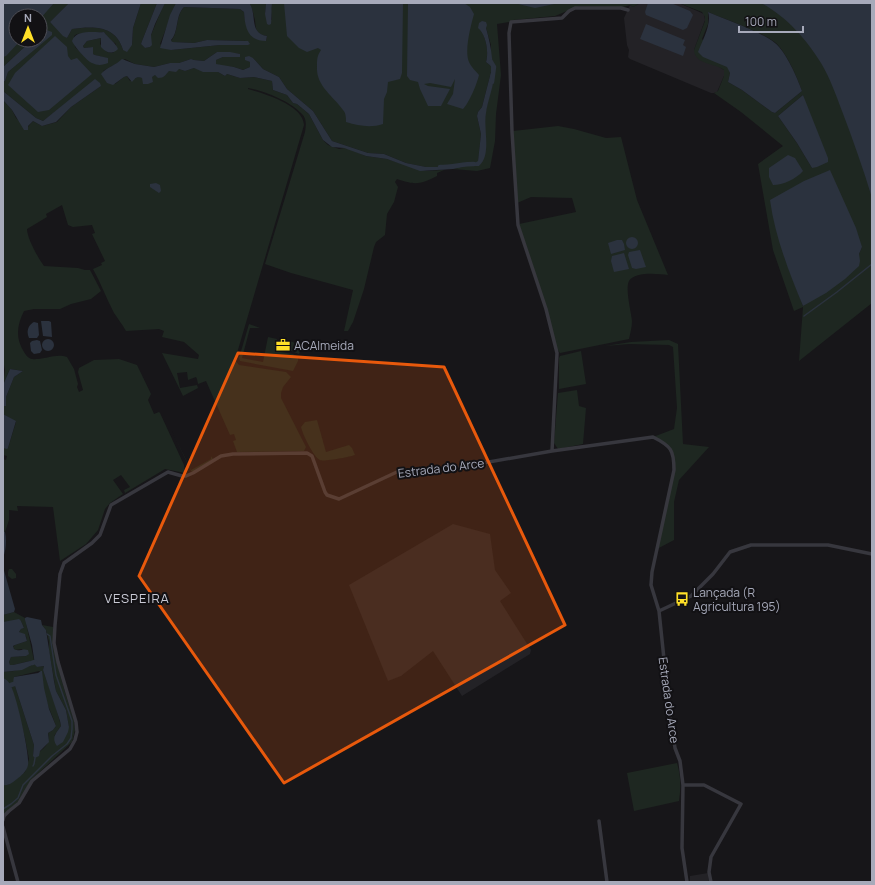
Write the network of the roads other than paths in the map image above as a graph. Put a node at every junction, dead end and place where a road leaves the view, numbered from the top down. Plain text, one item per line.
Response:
1 (628, 10) dead end
2 (552, 451) junction
3 (872, 554) edge
4 (659, 611) junction
5 (683, 785) junction
6 (3, 820) edge
7 (600, 821) dead end
8 (3, 827) edge
9 (18, 882) edge
10 (608, 882) edge
11 (687, 882) edge
12 (711, 882) edge

1 - 2 street
2 - 4 street, Estrada do Arce
2 - 6 street, Estrada do Arce
3 - 4 street
4 - 5 street, Estrada do Arce
5 - 11 street, Estrada do Arce
5 - 12 street
7 - 10 street
8 - 9 street

